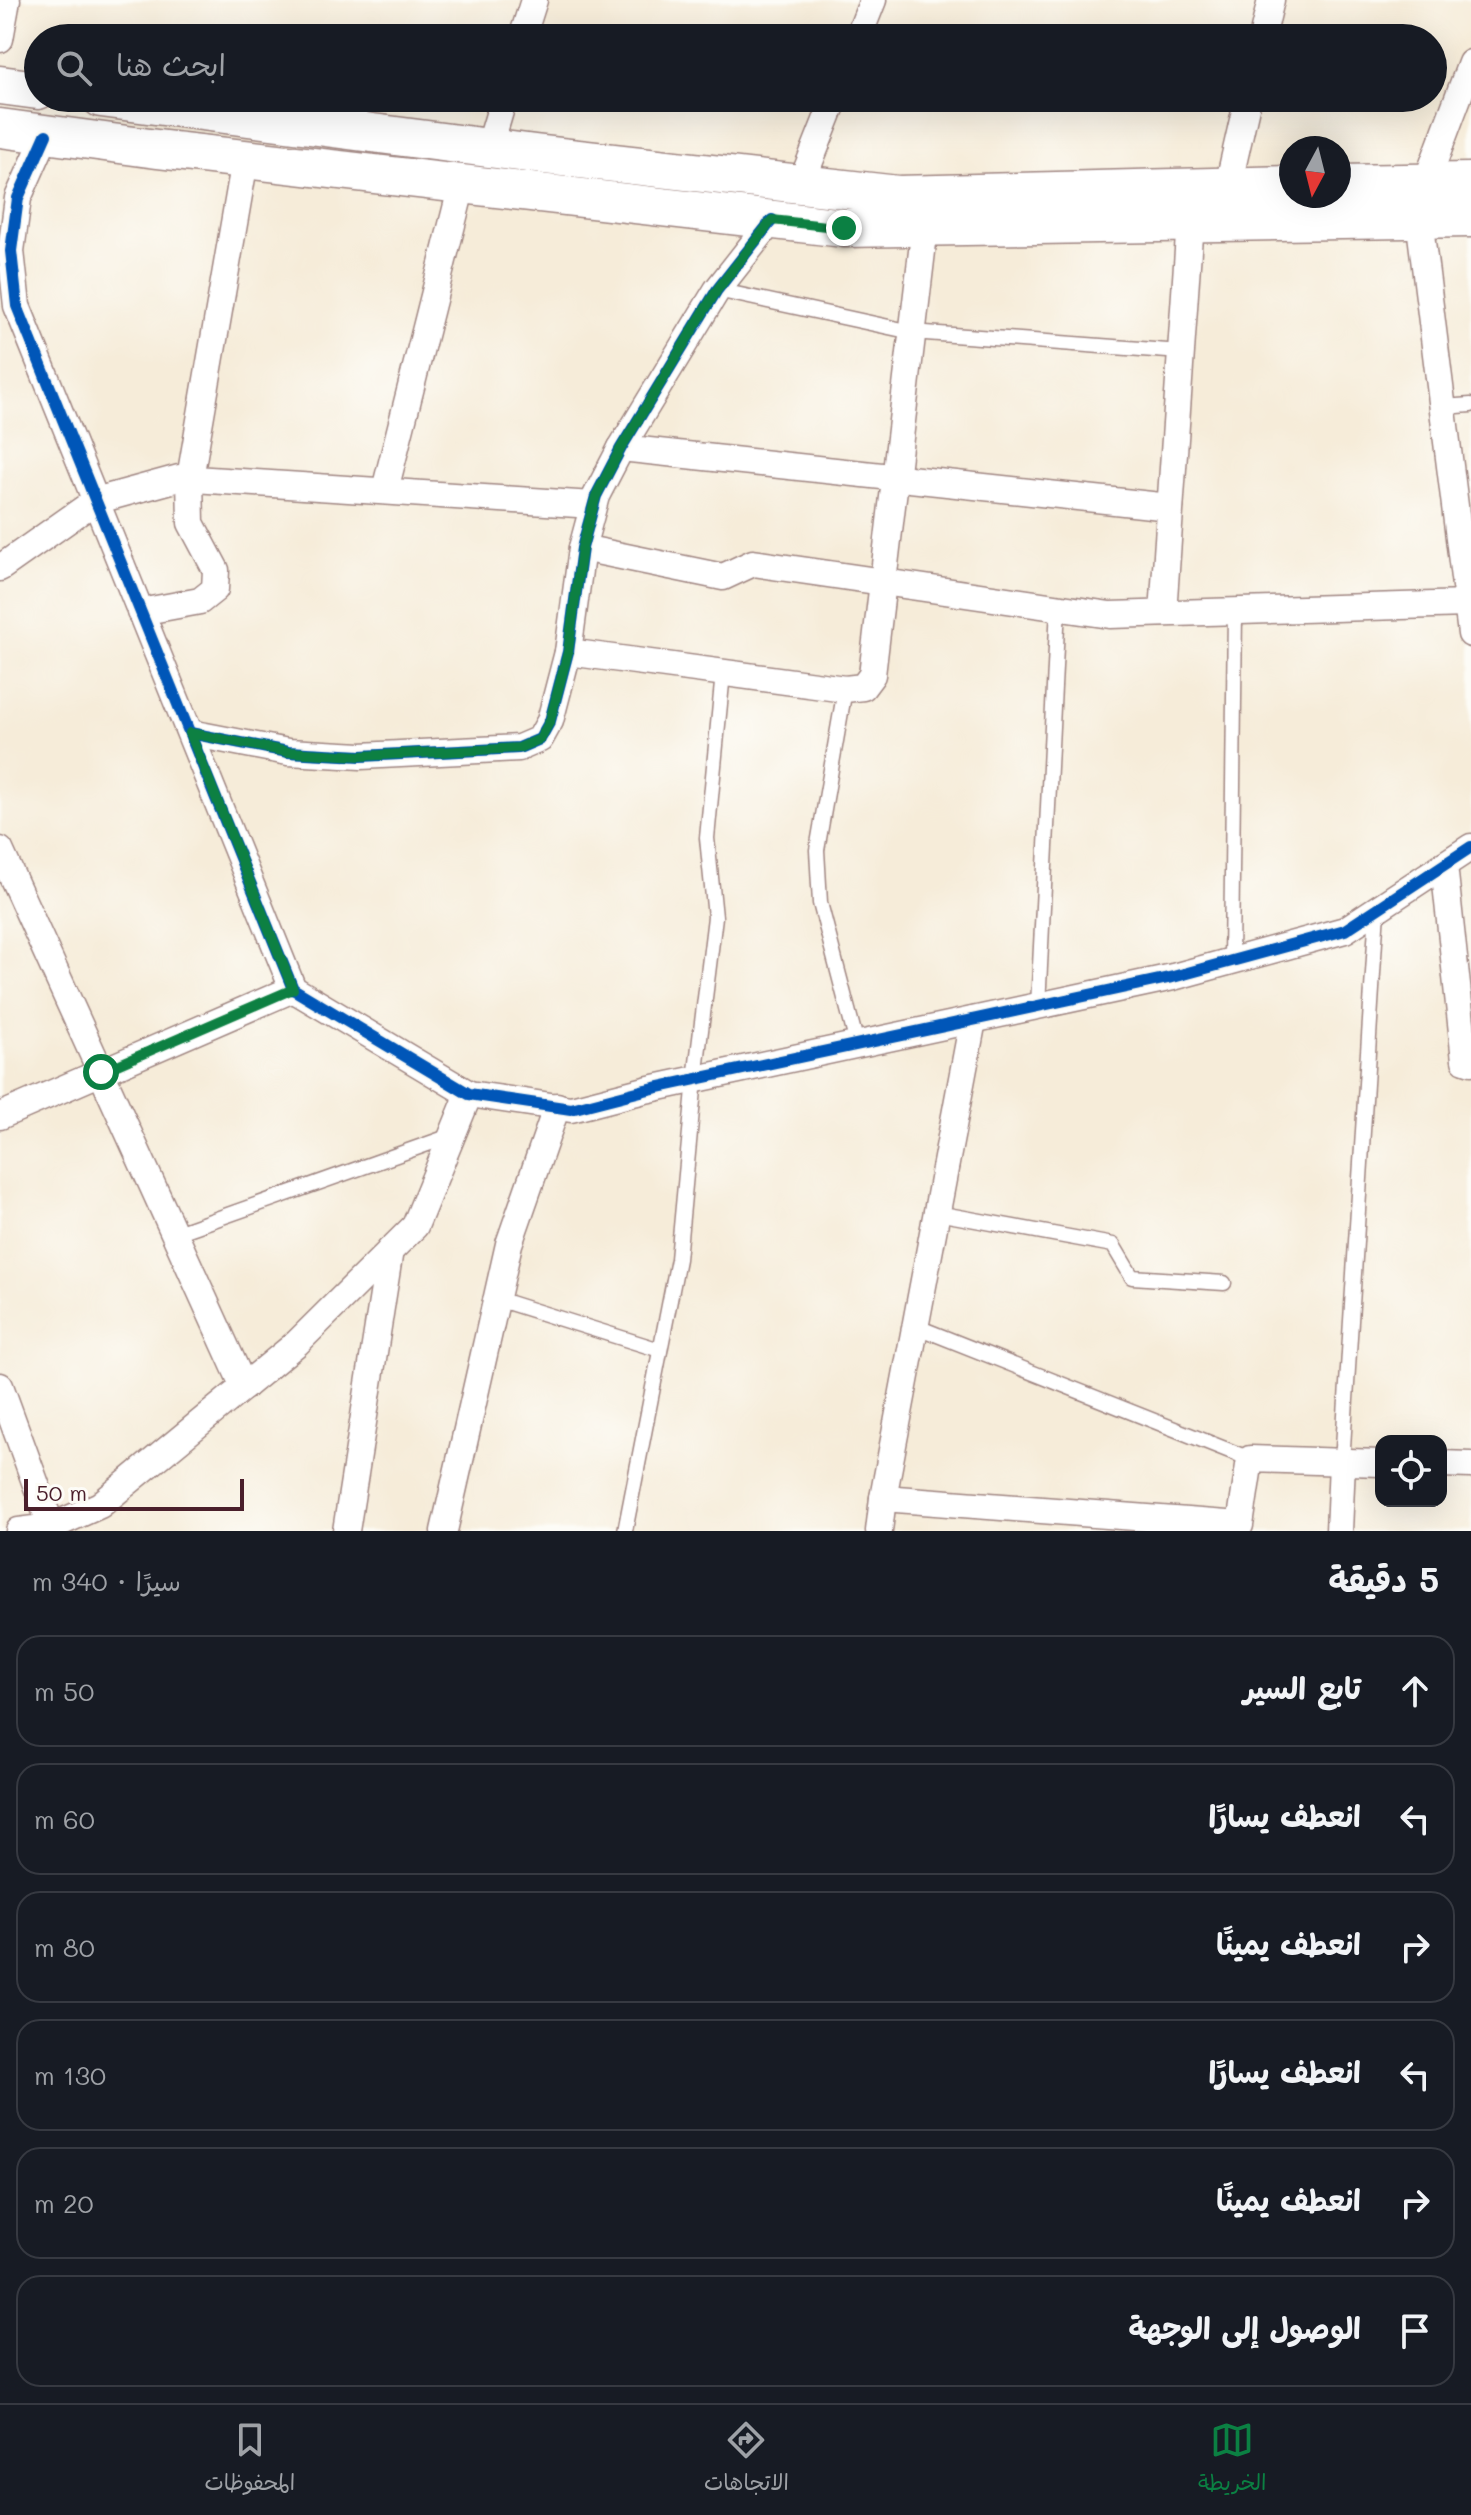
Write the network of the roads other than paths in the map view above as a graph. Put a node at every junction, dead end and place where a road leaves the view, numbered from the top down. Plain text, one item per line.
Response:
1 (7, 0) edge
2 (534, 0) edge
3 (873, 0) edge
4 (1271, 0) edge
5 (526, 24) edge
6 (864, 24) edge
7 (1265, 24) edge
8 (0, 39) edge
9 (1471, 63) edge
10 (0, 85) edge
11 (24, 88) edge
12 (162, 112) edge
13 (210, 112) edge
14 (500, 112) edge
15 (829, 112) edge
16 (1245, 112) edge
17 (0, 128) edge
18 (46, 135) junction
19 (489, 148) junction
20 (157, 149) junction
21 (245, 160) junction
22 (1471, 182) edge
23 (801, 184) junction
24 (462, 185) junction
25 (1279, 185) edge
26 (1228, 186) junction
27 (1351, 186) edge
28 (1422, 201) junction
29 (1471, 218) edge
30 (772, 220) junction
31 (1190, 221) junction
32 (925, 226) junction
33 (6, 251) edge
34 (717, 290) junction
35 (912, 332) junction
36 (1181, 352) junction
37 (1471, 405) edge
38 (1443, 407) junction
39 (621, 448) junction
40 (895, 477) junction
41 (190, 478) junction
42 (385, 490) junction
43 (95, 501) junction
44 (593, 505) junction
45 (1170, 507) junction
46 (1464, 523) edge
47 (582, 548) junction
48 (0, 568) edge
49 (883, 581) junction
50 (1467, 604) junction
51 (1058, 607) junction
52 (1235, 611) junction
53 (140, 612) junction
54 (1163, 613) junction
55 (1471, 634) edge
56 (568, 652) junction
57 (723, 673) junction
58 (845, 689) junction
59 (190, 733) junction
60 (1471, 847) edge
61 (0, 850) edge
62 (1444, 865) junction
63 (1377, 910) junction
64 (1231, 961) junction
65 (293, 989) junction
66 (1038, 1006) junction
67 (973, 1020) junction
68 (857, 1044) junction
69 (1471, 1062) edge
70 (101, 1072) junction
71 (695, 1079) junction
72 (469, 1094) junction
73 (557, 1106) junction
74 (0, 1116) edge
75 (453, 1135) junction
76 (937, 1213) junction
77 (174, 1234) junction
78 (390, 1250) junction
79 (1224, 1283) dead end
80 (497, 1299) junction
81 (915, 1326) junction
82 (660, 1350) junction
83 (0, 1386) edge
84 (244, 1387) junction
85 (1250, 1459) junction
86 (1342, 1463) junction
87 (1375, 1463) edge
88 (1447, 1464) edge
89 (1471, 1465) edge
90 (883, 1498) junction
91 (52, 1529) edge
92 (19, 1531) edge
93 (346, 1531) edge
94 (444, 1531) edge
95 (625, 1531) edge
96 (879, 1531) edge
97 (1339, 1531) edge

1 - 8 street
2 - 5 street
3 - 6 street
4 - 7 street
9 - 28 street
10 - 11 main road
12 - 20 main road
13 - 19 main road
14 - 19 street
15 - 23 street
16 - 26 street
17 - 18 main road
18 - 20 main road
18 - 33 street
19 - 23 main road
20 - 21 main road
21 - 24 main road
21 - 41 street
22 - 28 main road
23 - 26 main road
24 - 30 main road
24 - 42 street
25 - 26 main road
27 - 28 main road
28 - 29 main road
28 - 31 main road
28 - 38 street
30 - 32 main road
30 - 34 street
31 - 32 main road
31 - 36 street
32 - 35 street
33 - 43 street
34 - 35 lane
34 - 39 street
35 - 36 lane
35 - 40 street
36 - 45 street
37 - 38 lane
38 - 46 street
39 - 40 street
39 - 44 street
40 - 45 street
40 - 49 street
41 - 42 street
41 - 43 street
41 - 53 street
42 - 44 street
43 - 48 street
43 - 53 street
44 - 47 street
45 - 54 street
46 - 50 street
47 - 49 street
47 - 56 street
49 - 51 street
49 - 58 street
50 - 52 street
50 - 55 street
51 - 54 street
51 - 66 lane
52 - 54 street
52 - 64 lane
53 - 59 street
56 - 57 street
56 - 59 street
57 - 58 street
57 - 71 lane
58 - 68 lane
59 - 65 street
60 - 62 street
61 - 70 street
62 - 63 street
62 - 69 street
63 - 64 street
63 - 86 lane
64 - 66 street
65 - 70 street
65 - 72 street
66 - 67 street
67 - 68 street
67 - 76 street
68 - 71 street
70 - 74 street
70 - 77 street
71 - 73 street
71 - 82 lane
72 - 73 street
72 - 75 street
73 - 80 street
75 - 77 lane
75 - 78 street
76 - 79 lane
76 - 81 street
77 - 84 street
78 - 84 street
78 - 93 street
80 - 82 lane
80 - 94 street
81 - 85 lane
81 - 90 street
82 - 95 lane
83 - 91 street
84 - 91 street
85 - 86 street
85 - 90 street
86 - 87 street
86 - 97 street
88 - 89 street
90 - 96 street
91 - 92 street

